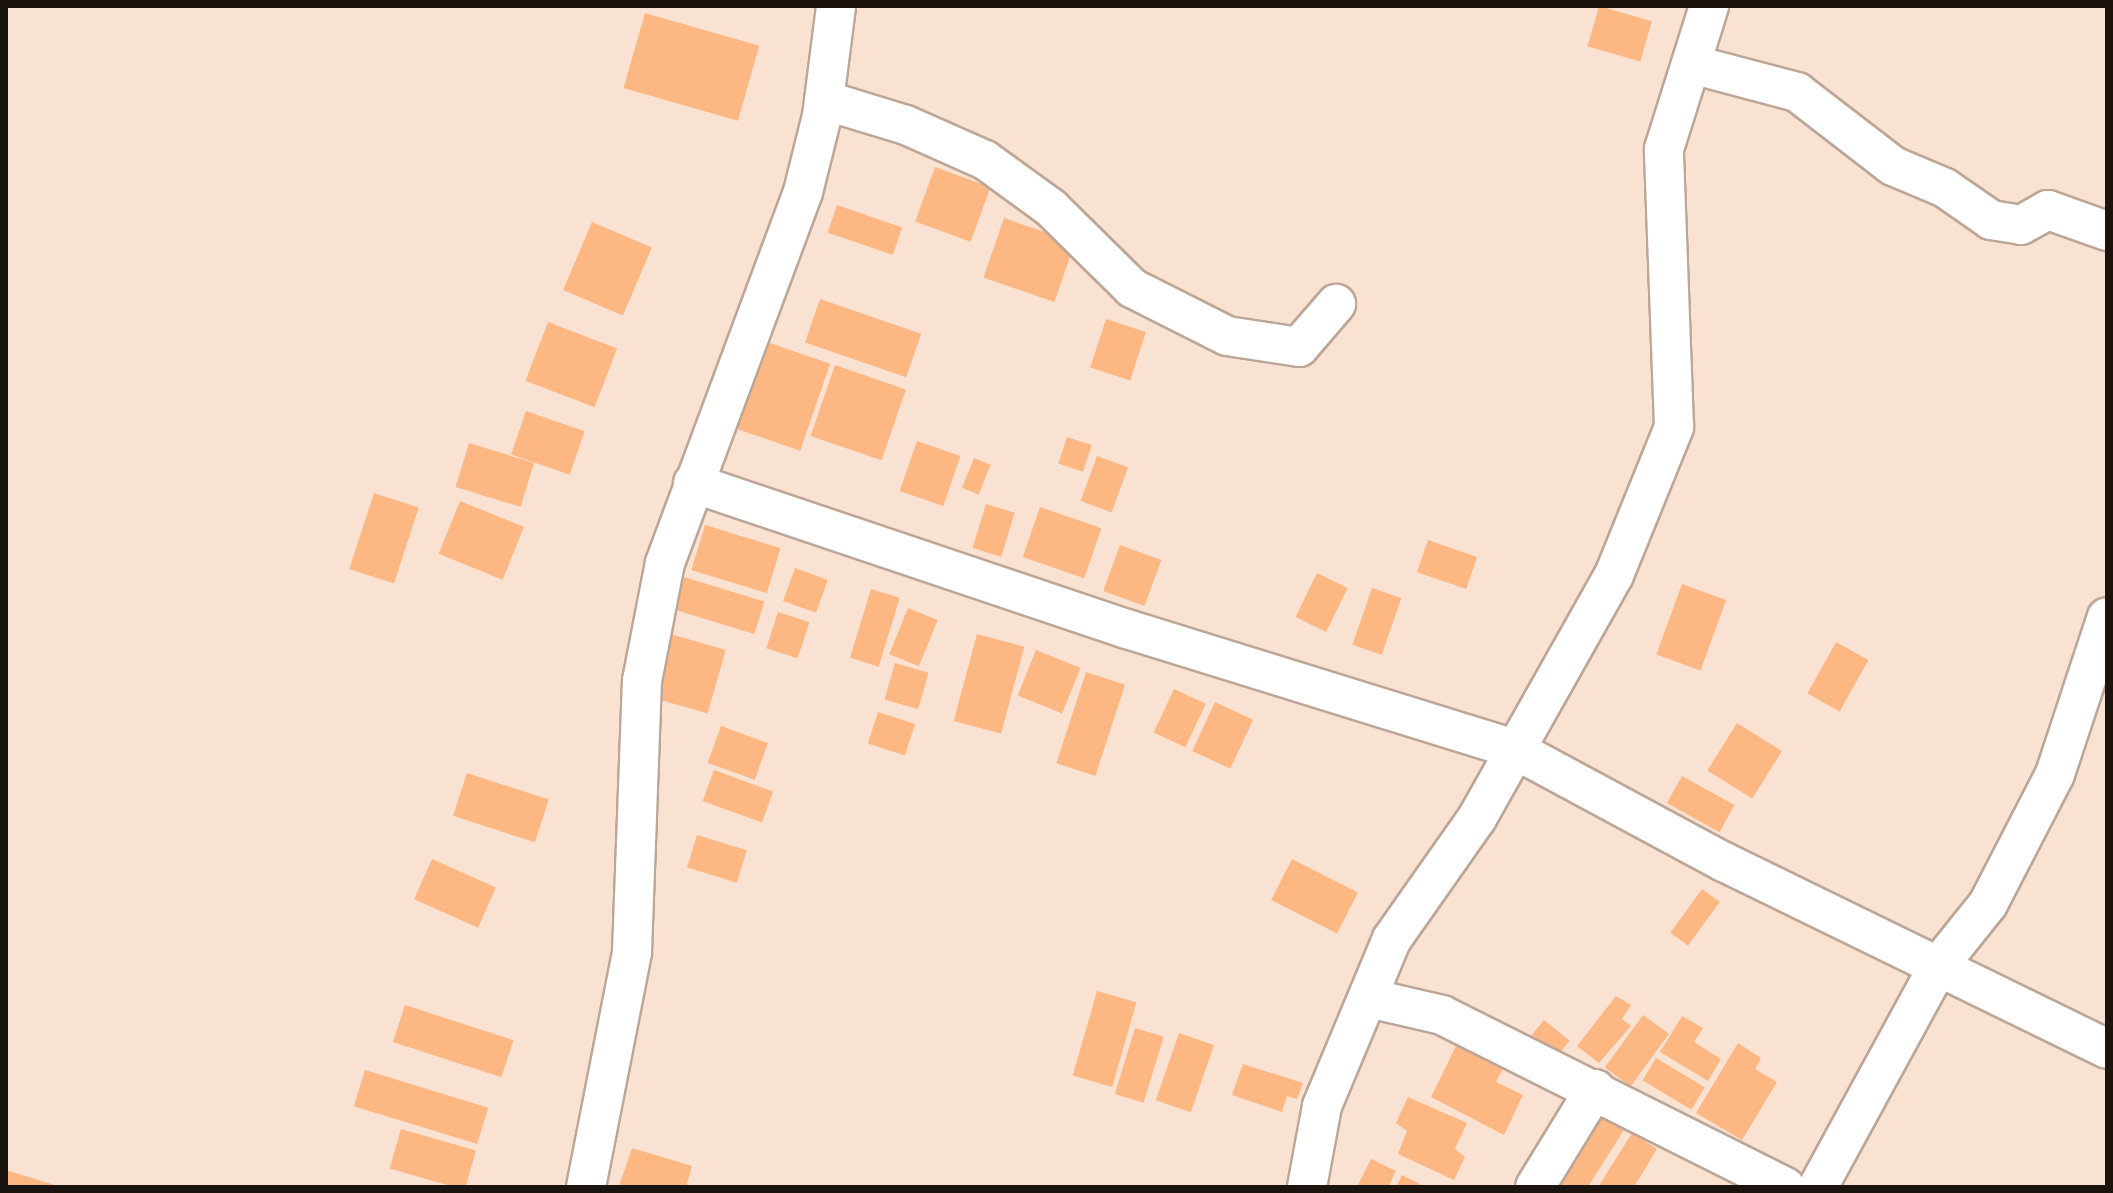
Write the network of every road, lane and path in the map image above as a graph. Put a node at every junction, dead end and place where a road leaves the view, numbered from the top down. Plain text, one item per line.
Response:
1 (836, 6) edge
2 (1709, 6) edge
3 (1691, 64) junction
4 (824, 100) junction
5 (2107, 231) edge
6 (1336, 304) dead end
7 (693, 483) junction
8 (2107, 617) edge
9 (1512, 748) junction
10 (1939, 965) junction
11 (1369, 998) junction
12 (2107, 1049) edge
13 (1595, 1089) junction
14 (586, 1187) edge
15 (1307, 1187) edge
16 (1535, 1187) edge
17 (1785, 1187) edge
18 (1818, 1187) edge

1 - 4 street
2 - 3 street
3 - 5 street
3 - 9 street
4 - 6 street
4 - 7 street
7 - 9 street
7 - 14 street
8 - 10 street
9 - 10 street
9 - 11 street
10 - 12 street
10 - 18 street
11 - 13 street
11 - 15 street
13 - 16 street
13 - 17 street

